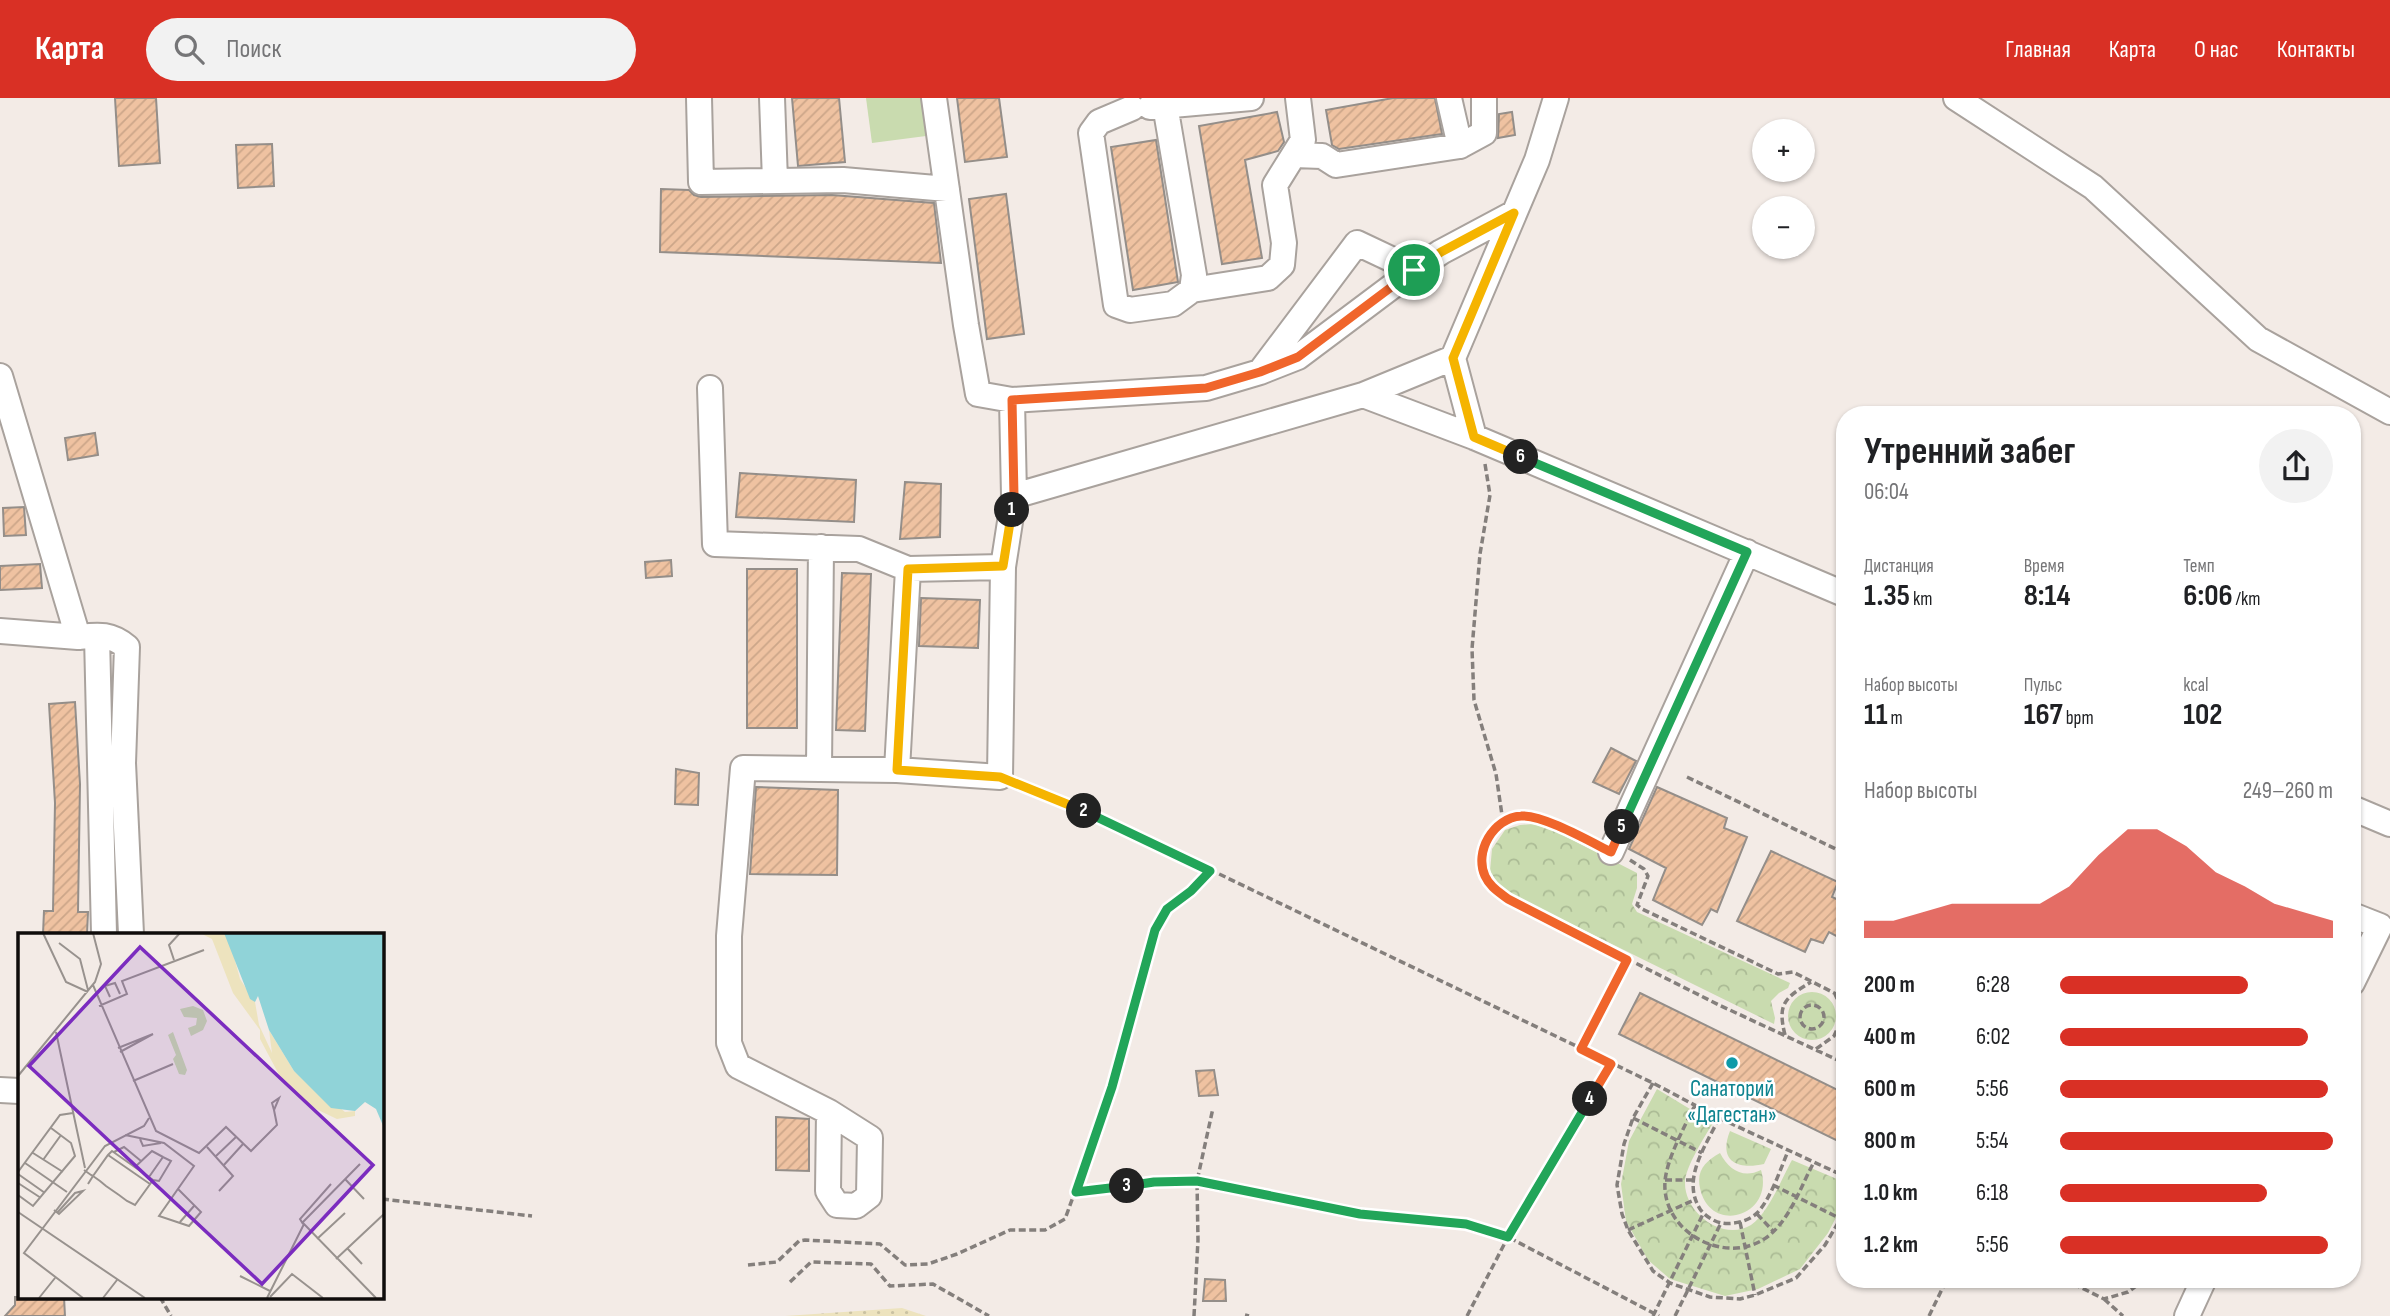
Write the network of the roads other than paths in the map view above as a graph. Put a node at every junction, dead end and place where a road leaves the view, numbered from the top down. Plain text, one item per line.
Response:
1 (699, 98) edge
2 (772, 98) edge
3 (934, 98) edge
4 (1251, 98) edge
5 (1298, 98) edge
6 (1449, 98) edge
7 (1484, 98) edge
8 (1556, 98) edge
9 (1956, 98) edge
10 (1131, 103) edge
11 (1165, 105) junction
12 (1460, 146) junction
13 (1294, 155) junction
14 (775, 181) junction
15 (947, 189) junction
16 (1514, 213) junction
17 (1414, 270) junction
18 (1192, 290) junction
19 (1453, 358) junction
20 (1260, 372) junction
21 (0, 376) edge
22 (710, 388) dead end
23 (1363, 395) junction
24 (1012, 400) junction
25 (2390, 412) edge
26 (1474, 437) junction
27 (1014, 496) junction
28 (821, 547) junction
29 (1747, 552) junction
30 (1003, 566) junction
31 (908, 569) junction
32 (1836, 590) edge
33 (0, 631) edge
34 (88, 637) junction
35 (819, 769) junction
36 (897, 770) junction
37 (2361, 812) edge
38 (2390, 824) edge
39 (1611, 852) road end
40 (2361, 919) edge
41 (104, 933) edge
42 (131, 933) edge
43 (2361, 965) edge
44 (0, 1090) edge
45 (18, 1091) edge
46 (829, 1112) dead end
47 (2200, 1288) edge
48 (2187, 1316) edge

1 - 14 street
2 - 14 street
3 - 15 street
4 - 11 street
5 - 13 street
6 - 12 street
7 - 12 street
8 - 16 street
9 - 25 street
10 - 11 street
10 - 18 street
11 - 18 street
12 - 13 street
13 - 18 street
14 - 15 street
15 - 24 street
16 - 17 street
16 - 19 street
17 - 20 street
17 - 20 street
19 - 23 street
19 - 26 street
20 - 24 street
21 - 34 street
22 - 28 street
23 - 26 street
23 - 27 street
24 - 27 street
26 - 29 street
27 - 30 street
28 - 31 street
28 - 35 street
29 - 32 street
29 - 39 street
30 - 31 street
30 - 36 street
31 - 36 street
33 - 34 street
34 - 41 street
34 - 42 street
35 - 36 street
35 - 46 street
37 - 38 street
40 - 43 street
44 - 45 street
47 - 48 street

